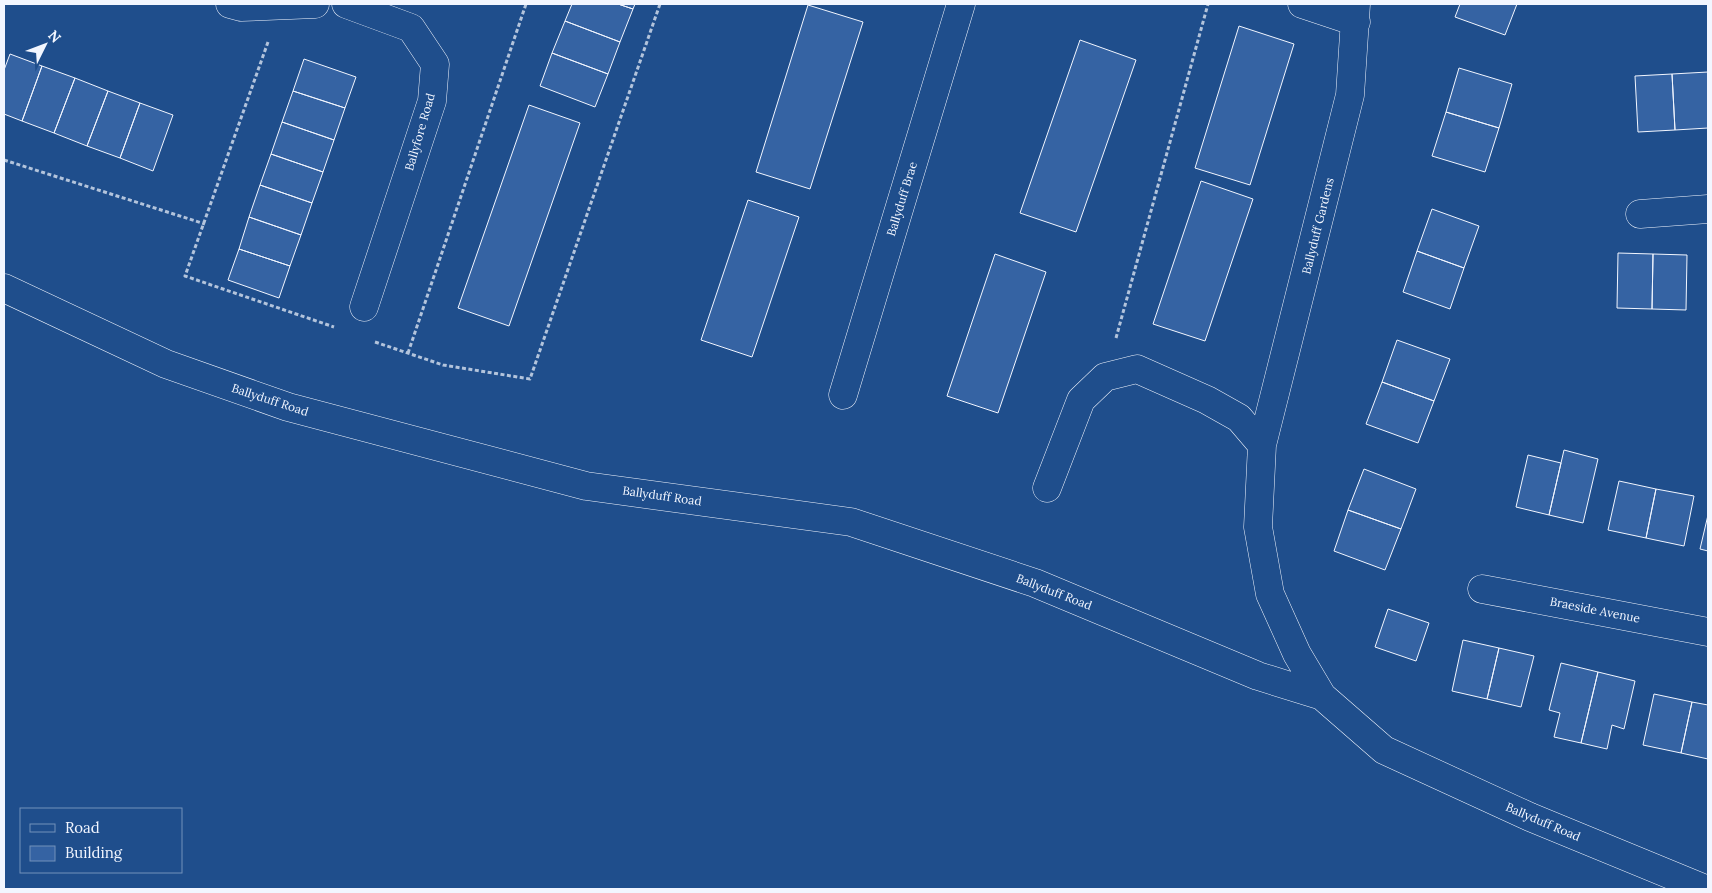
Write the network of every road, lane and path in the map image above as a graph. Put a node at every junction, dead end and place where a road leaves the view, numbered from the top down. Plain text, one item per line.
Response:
1 (230, 4) edge
2 (282, 4) edge
3 (315, 4) edge
4 (346, 4) edge
5 (526, 4) edge
6 (660, 4) edge
7 (961, 4) edge
8 (1208, 4) edge
9 (1302, 4) edge
10 (1356, 13) edge
11 (4, 160) edge
12 (1708, 209) edge
13 (1640, 214) dead end
14 (205, 224) junction
15 (4, 288) edge
16 (364, 307) dead end
17 (341, 330) dead end
18 (368, 339) dead end
19 (408, 353) junction
20 (1105, 377) junction
21 (843, 395) dead end
22 (1262, 445) junction
23 (1047, 488) dead end
24 (1482, 588) dead end
25 (1708, 632) edge
26 (1322, 696) junction
27 (1384, 750) joint
28 (1705, 889) edge

1 - 2 street
2 - 3 street
2 - 14 path
4 - 16 street, Ballyfore Road
5 - 19 path
6 - 19 path
7 - 21 street, Ballyduff Brae
8 - 20 path
9 - 10 street
10 - 22 street, Ballyduff Gardens
11 - 14 path
12 - 13 street
14 - 17 path
15 - 26 street, Ballyduff Road
18 - 19 path
20 - 22 street
20 - 23 street
22 - 26 street, Ballyduff Gardens
24 - 25 street, Braeside Avenue
26 - 27 street, Ballyduff Gardens
27 - 28 street, Ballyduff Road

